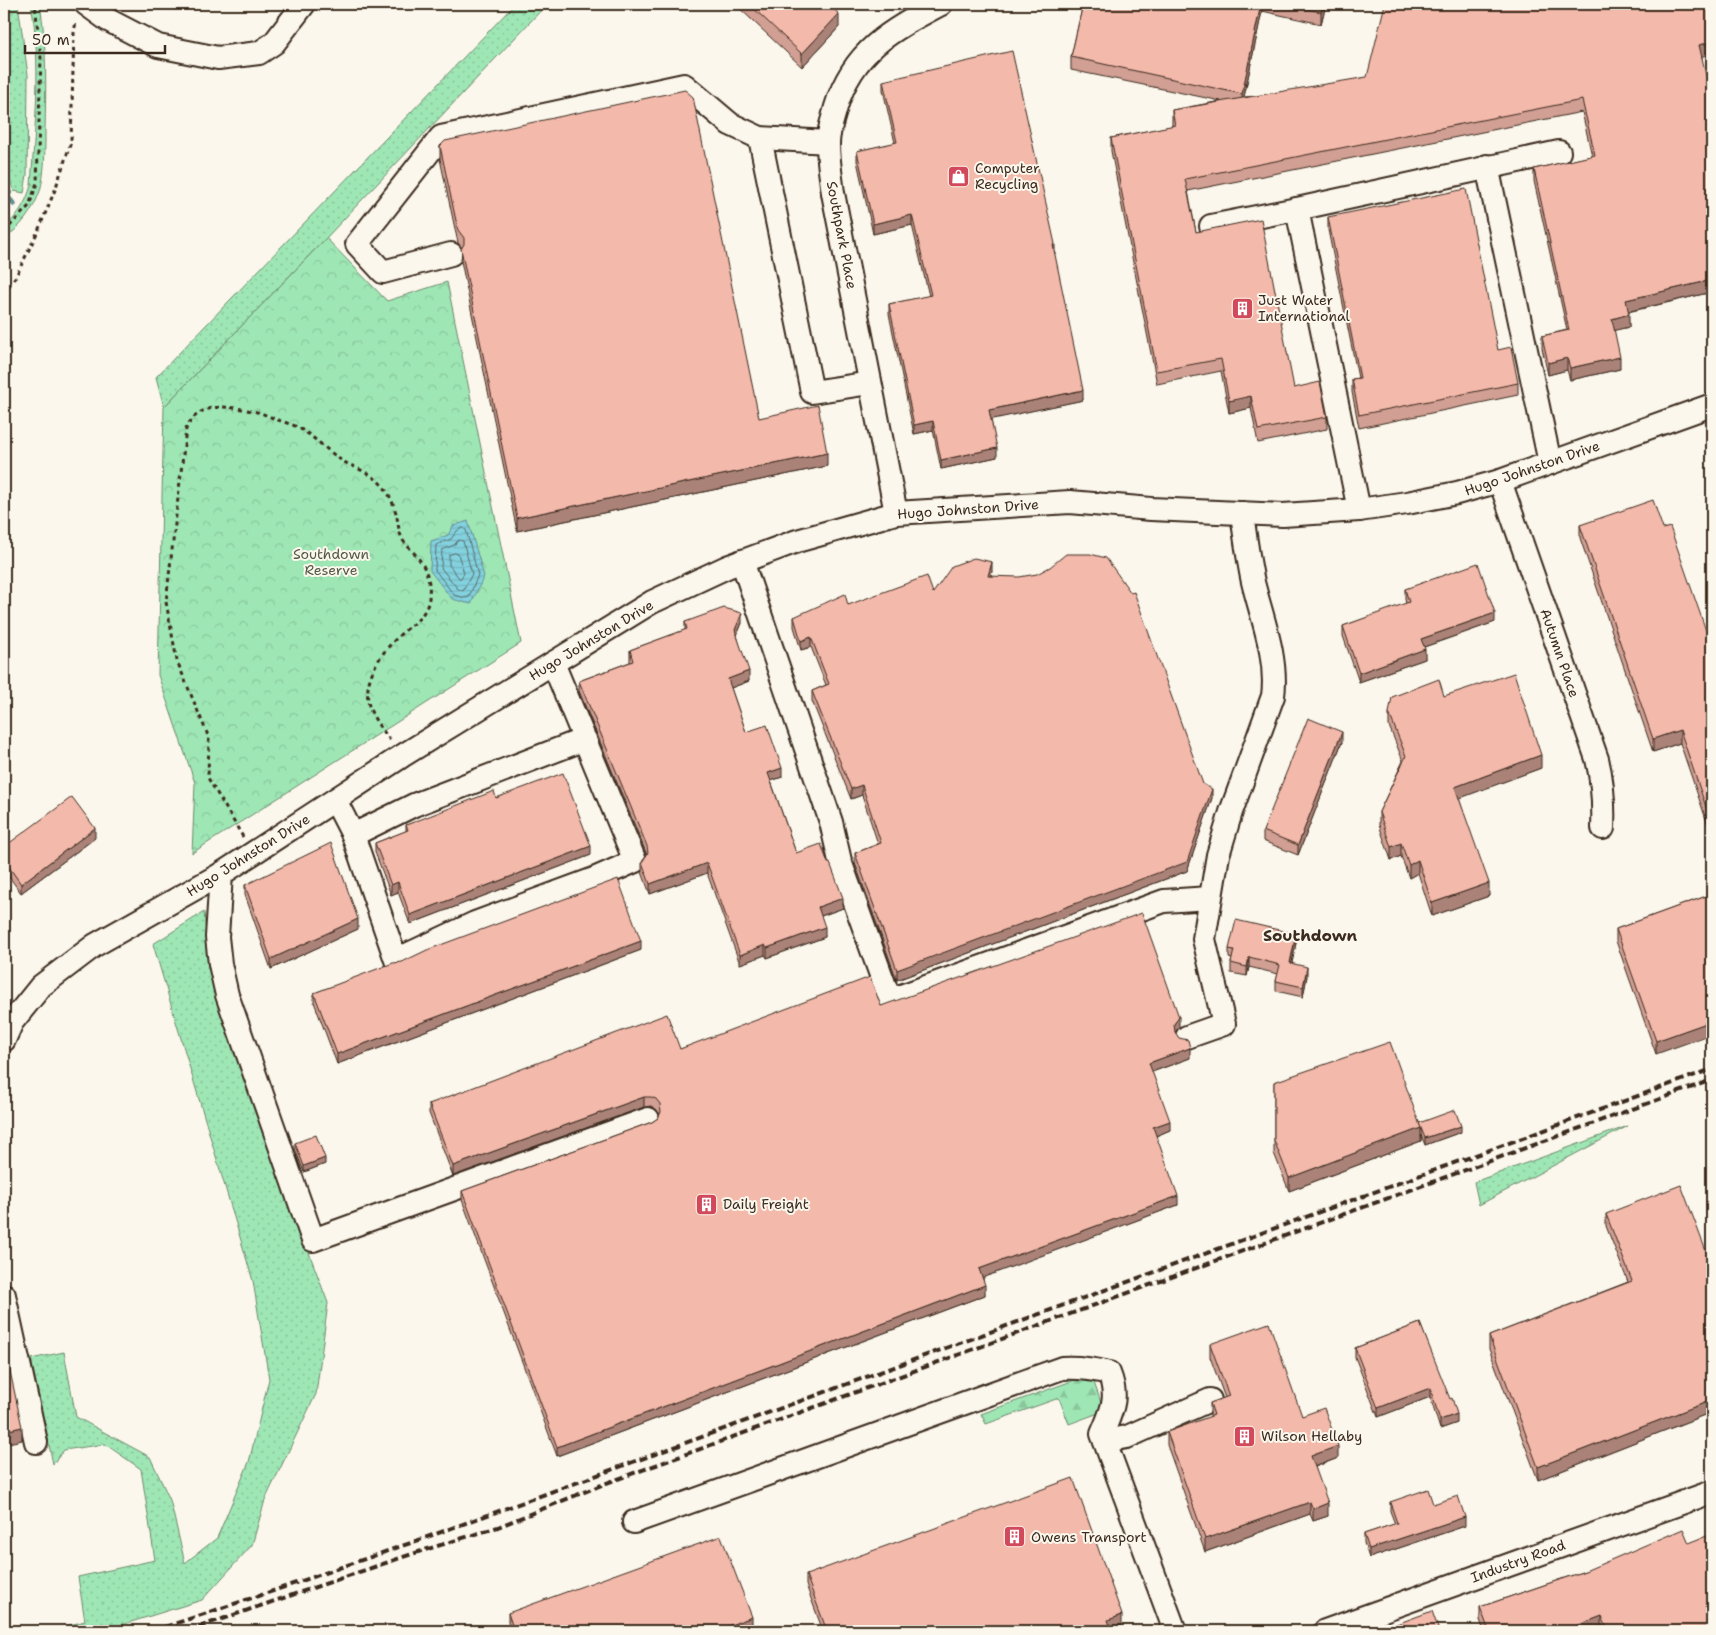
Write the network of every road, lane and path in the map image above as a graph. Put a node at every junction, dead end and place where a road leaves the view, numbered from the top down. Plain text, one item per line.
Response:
1 (35, 4) edge
2 (304, 4) edge
3 (942, 4) edge
4 (82, 9) edge
5 (760, 138) junction
6 (828, 142) junction
7 (1559, 152) dead end
8 (1487, 166) junction
9 (1297, 209) junction
10 (1211, 226) dead end
11 (4, 232) edge
12 (451, 254) dead end
13 (4, 293) edge
14 (870, 383) junction
15 (1712, 404) edge
16 (1550, 463) junction
17 (1500, 481) junction
18 (1359, 510) junction
19 (1242, 513) junction
20 (896, 514) junction
21 (742, 561) junction
22 (553, 663) junction
23 (384, 731) dead end
24 (585, 739) junction
25 (335, 800) junction
26 (236, 825) dead end
27 (1603, 828) dead end
28 (353, 836) junction
29 (221, 874) junction
30 (1210, 898) junction
31 (7, 1028) edge
32 (1187, 1037) dead end
33 (648, 1119) dead end
34 (4, 1295) edge
35 (1210, 1400) dead end
36 (1104, 1438) junction
37 (36, 1442) dead end
38 (1712, 1492) edge
39 (634, 1522) dead end
40 (1175, 1631) edge
41 (1325, 1631) edge

1 - 11 path
2 - 4 street
3 - 6 street, Southpark Place
4 - 13 path
5 - 6 street
5 - 12 street
5 - 14 street
6 - 14 street, Southpark Place
7 - 8 street
8 - 9 street
8 - 16 street
9 - 10 street
9 - 18 street
14 - 20 street, Southpark Place
15 - 16 street, Hugo Johnston Drive
16 - 17 street, Hugo Johnston Drive
17 - 18 street, Hugo Johnston Drive
17 - 27 street, Autumn Place
18 - 19 street, Hugo Johnston Drive
19 - 20 street, Hugo Johnston Drive
19 - 30 street
20 - 21 street, Hugo Johnston Drive
21 - 22 street, Hugo Johnston Drive
21 - 30 street
22 - 24 street
22 - 25 street, Hugo Johnston Drive
23 - 26 path
24 - 28 street
24 - 28 street
25 - 28 street
25 - 29 street, Hugo Johnston Drive
29 - 31 street, Hugo Johnston Drive
29 - 33 street
30 - 32 street
34 - 37 street
35 - 36 street
36 - 39 street
36 - 40 street
38 - 41 street, Industry Road

